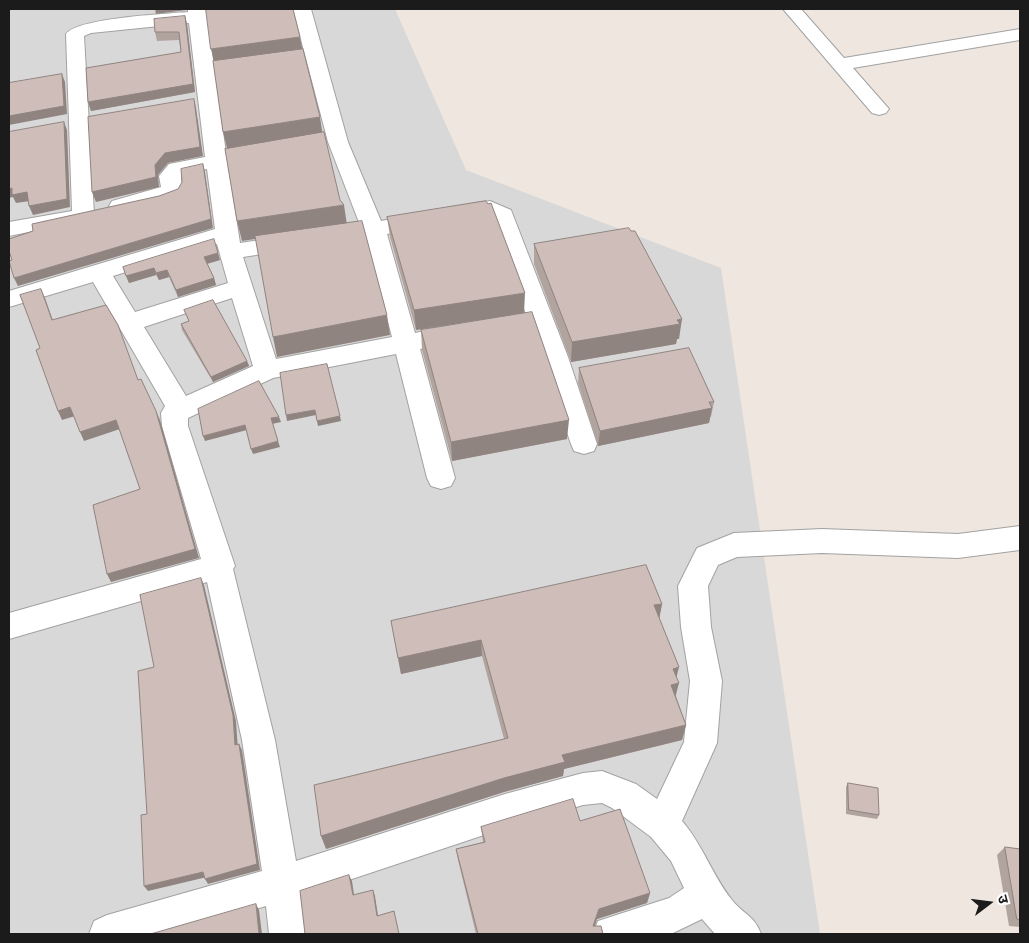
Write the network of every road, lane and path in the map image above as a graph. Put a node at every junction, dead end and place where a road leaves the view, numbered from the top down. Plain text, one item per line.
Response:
1 (302, 9) edge
2 (792, 9) edge
3 (198, 12) edge
4 (1020, 35) edge
5 (840, 64) junction
6 (878, 109) dead end
7 (254, 154) edge
8 (218, 160) junction
9 (84, 214) junction
10 (9, 229) edge
11 (372, 230) junction
12 (229, 242) junction
13 (98, 270) junction
14 (240, 287) junction
15 (10, 292) edge
16 (540, 320) junction
17 (128, 323) junction
18 (511, 325) edge
19 (482, 330) edge
20 (406, 342) junction
21 (267, 370) junction
22 (181, 410) junction
23 (584, 444) dead end
24 (441, 478) dead end
25 (1020, 538) edge
26 (220, 566) junction
27 (9, 626) edge
28 (663, 825) junction
29 (282, 884) junction
30 (707, 895) junction
31 (122, 932) edge
32 (287, 934) edge
33 (611, 934) edge
34 (743, 934) edge

1 - 11 street
2 - 5 street
3 - 8 street
3 - 9 street
4 - 5 street
5 - 6 street
7 - 8 street
8 - 9 street
8 - 12 street
9 - 10 street
11 - 12 street
11 - 16 street
11 - 20 street
12 - 13 street
12 - 14 street
13 - 15 street
13 - 17 street
14 - 17 street
14 - 21 street
16 - 18 street
16 - 23 street
17 - 22 street
19 - 20 street
20 - 21 street
20 - 24 street
21 - 22 street
22 - 26 street
25 - 28 street
26 - 27 street
26 - 29 street
28 - 29 street
28 - 30 street
29 - 31 street
29 - 32 street
30 - 33 street
30 - 34 street

